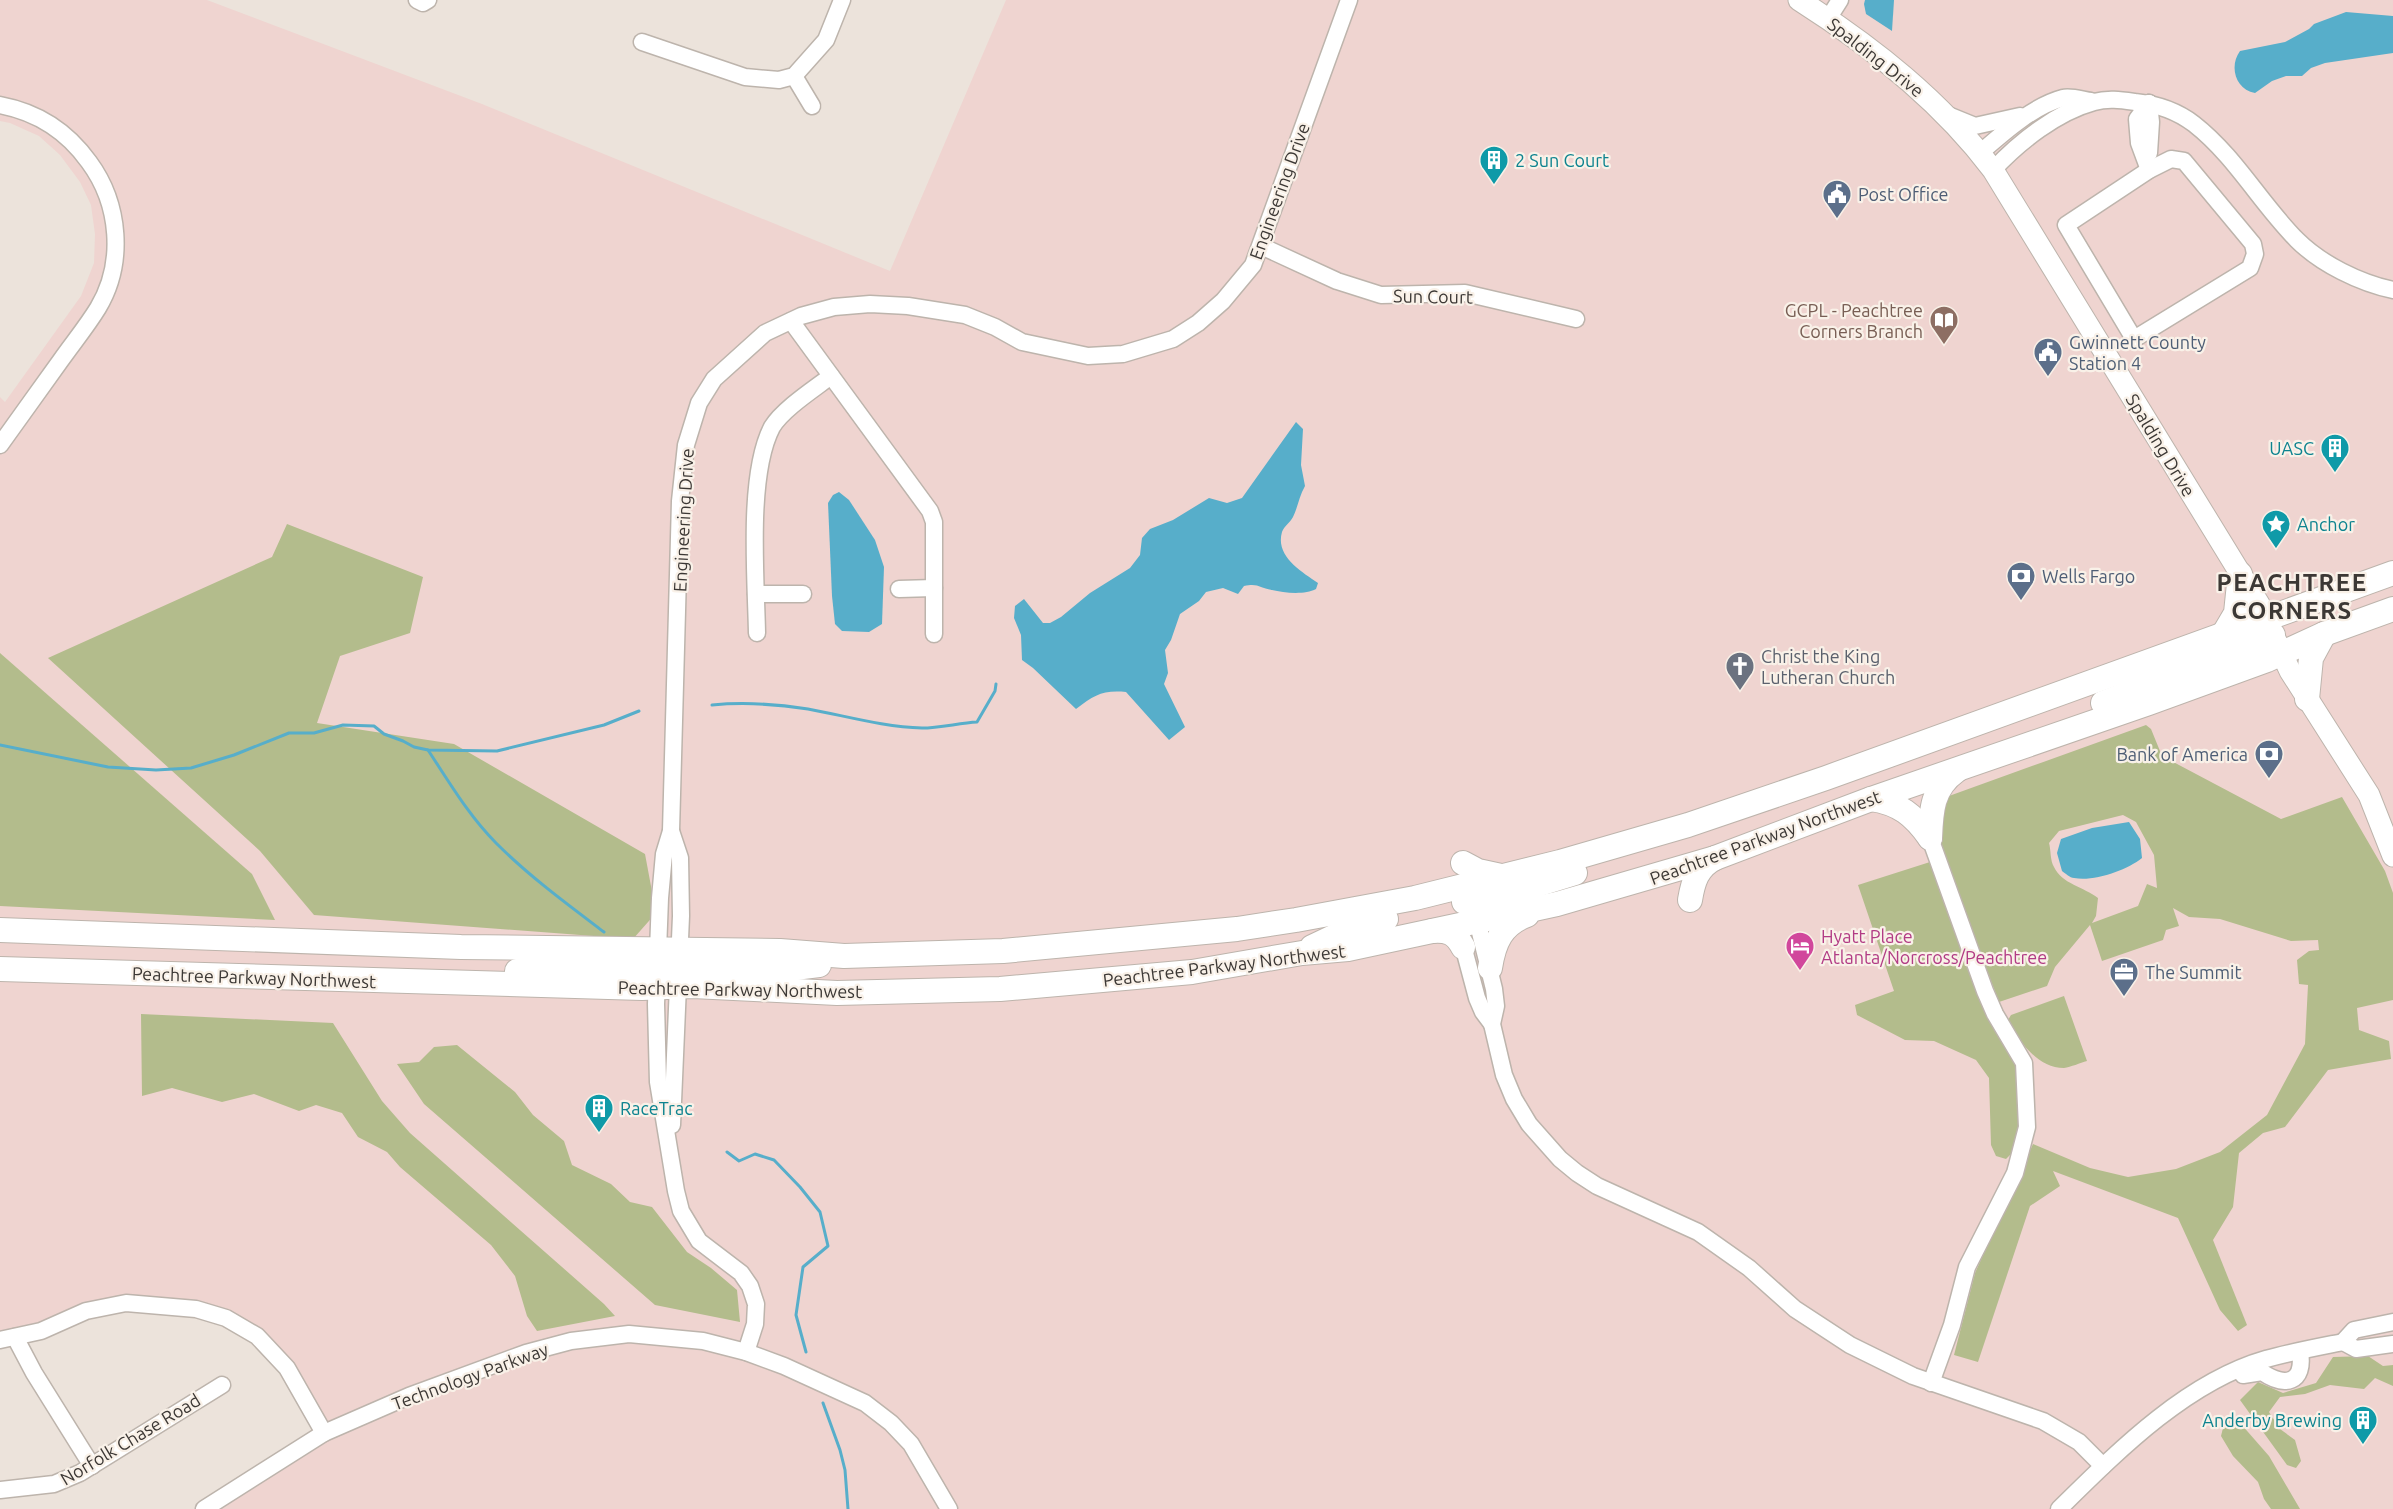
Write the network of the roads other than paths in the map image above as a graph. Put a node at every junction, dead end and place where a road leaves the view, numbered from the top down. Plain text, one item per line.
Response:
1 (417, 0) edge
2 (428, 0) edge
3 (842, 0) edge
4 (1349, 0) edge
5 (1799, 0) edge
6 (1840, 0) edge
7 (1828, 19) junction
8 (642, 42) dead end
9 (794, 76) junction
10 (2095, 101) junction
11 (2149, 103) junction
12 (0, 105) edge
13 (812, 106) dead end
14 (2030, 114) junction
15 (1948, 115) junction
16 (1980, 153) junction
17 (1993, 170) junction
18 (2149, 170) junction
19 (1261, 246) junction
20 (2393, 290) edge
21 (1576, 319) dead end
22 (791, 321) junction
23 (831, 376) junction
24 (0, 445) edge
25 (2393, 573) edge
26 (2240, 574) junction
27 (934, 588) junction
28 (899, 589) dead end
29 (2393, 592) edge
30 (756, 594) junction
31 (803, 594) dead end
32 (2393, 609) edge
33 (757, 633) dead end
34 (934, 634) dead end
35 (2324, 634) junction
36 (2223, 635) junction
37 (2274, 636) junction
38 (2307, 699) junction
39 (1960, 769) junction
40 (1870, 799) junction
41 (1930, 838) junction
42 (1625, 844) junction
43 (2393, 856) edge
44 (1715, 858) junction
45 (1650, 879) junction
46 (1463, 904) junction
47 (1557, 904) junction
48 (5, 929) edge
49 (1302, 953) junction
50 (668, 968) junction
51 (1490, 968) junction
52 (0, 969) edge
53 (1492, 1023) junction
54 (2393, 1322) edge
55 (8, 1338) edge
56 (2342, 1342) junction
57 (2393, 1344) edge
58 (746, 1352) junction
59 (2300, 1352) junction
60 (2224, 1377) junction
61 (1931, 1383) junction
62 (222, 1385) dead end
63 (324, 1433) junction
64 (92, 1466) junction
65 (2103, 1466) junction
66 (0, 1490) edge
67 (204, 1509) edge
68 (949, 1509) edge
69 (2059, 1509) edge

1 - 2 street
3 - 9 street
4 - 19 street, Engineering Drive
5 - 7 main road, Spalding Drive
6 - 7 street
7 - 15 main road, Spalding Drive
8 - 9 street
9 - 13 street
10 - 11 street
10 - 14 street
10 - 17 street
11 - 18 street
11 - 20 street
12 - 24 street
14 - 15 street
14 - 16 street
15 - 16 main road, Spalding Drive
16 - 17 main road, Spalding Drive
17 - 26 main road, Spalding Drive
18 - 18 street
19 - 21 street, Sun Court
19 - 22 street, Engineering Drive
22 - 23 street
22 - 50 street, Engineering Drive
23 - 27 street
23 - 30 street
25 - 37 highway, Peachtree Parkway Northwest
26 - 36 highway
26 - 37 main road, Spalding Drive
27 - 28 street
27 - 34 street
29 - 37 highway
30 - 31 street
30 - 33 street
32 - 35 highway, Peachtree Parkway Northwest
35 - 37 highway, Peachtree Parkway Northwest
35 - 38 highway
36 - 37 highway, Peachtree Parkway Northwest
36 - 42 highway, Peachtree Parkway Northwest
37 - 38 main road, Spalding Drive
37 - 39 highway, Peachtree Parkway Northwest
38 - 43 main road, Spalding Drive
39 - 40 highway, Peachtree Parkway Northwest
39 - 41 highway
40 - 41 highway
40 - 44 highway, Peachtree Parkway Northwest
41 - 61 street
42 - 46 highway
42 - 46 highway, Peachtree Parkway Northwest
44 - 45 highway, Peachtree Parkway Northwest
44 - 45 highway
45 - 47 highway, Peachtree Parkway Northwest
46 - 47 highway, Peachtree Parkway Northwest
46 - 49 highway
46 - 49 highway, Peachtree Parkway Northwest
46 - 50 highway, Peachtree Parkway Northwest
46 - 51 street
46 - 53 street
47 - 51 highway
48 - 50 highway, Peachtree Parkway Northwest
49 - 50 highway, Peachtree Parkway Northwest
50 - 52 highway, Peachtree Parkway Northwest
50 - 58 street, Engineering Drive
51 - 53 street
53 - 61 street
54 - 56 street
55 - 63 street
55 - 64 street
56 - 57 street
56 - 59 street
58 - 63 street, Technology Parkway
58 - 68 street, Technology Parkway
59 - 60 street
59 - 60 street
60 - 65 street
61 - 65 street
62 - 64 street, Norfolk Chase Road
63 - 67 street, Technology Parkway
64 - 66 street, Norfolk Chase Road
65 - 69 street

